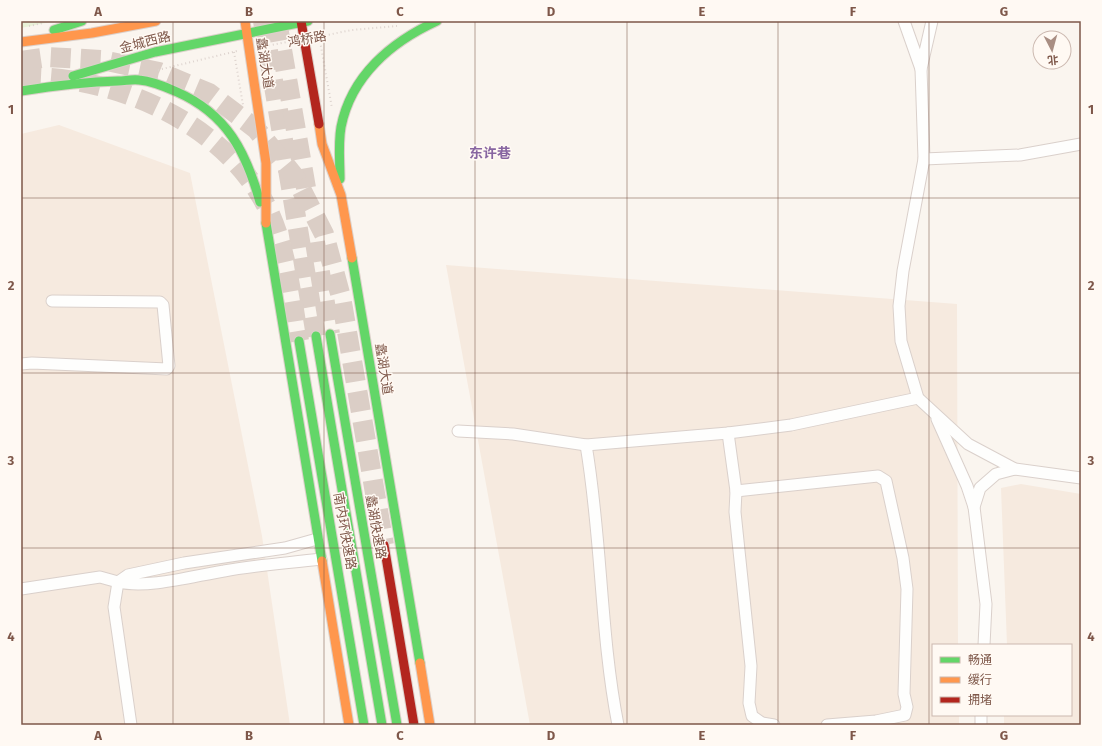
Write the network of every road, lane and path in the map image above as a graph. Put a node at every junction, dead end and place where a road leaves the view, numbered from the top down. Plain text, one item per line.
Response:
1 (82, 21) edge
2 (156, 21) edge
3 (245, 21) edge
4 (303, 21) edge
5 (437, 21) edge
6 (904, 21) edge
7 (932, 21) edge
8 (47, 22) dead end
9 (403, 26) dead end
10 (28, 27) dead end
11 (318, 29) dead end
12 (247, 33) junction
13 (319, 37) junction
14 (304, 39) junction
15 (21, 41) edge
16 (250, 49) junction
17 (234, 52) junction
18 (921, 69) junction
19 (152, 72) dead end
20 (21, 91) edge
21 (332, 110) dead end
22 (244, 111) dead end
23 (1081, 144) edge
24 (924, 159) junction
25 (340, 195) junction
26 (266, 227) junction
27 (52, 301) dead end
28 (330, 334) tunnel mouth
29 (316, 336) tunnel mouth
30 (299, 341) tunnel mouth
31 (21, 364) edge
32 (918, 398) junction
33 (935, 416) junction
34 (458, 431) dead end
35 (728, 433) junction
36 (586, 445) junction
37 (1015, 469) junction
38 (1081, 478) edge
39 (736, 490) junction
40 (974, 507) junction
41 (317, 539) junction
42 (384, 545) tunnel mouth
43 (321, 559) junction
44 (118, 582) junction
45 (21, 590) edge
46 (984, 644) edge
47 (131, 725) edge
48 (349, 725) edge
49 (364, 725) edge
50 (382, 725) edge
51 (397, 725) edge
52 (414, 725) edge
53 (430, 725) edge
54 (618, 725) edge
55 (774, 725) edge
56 (827, 725) edge

1 - 15 main road
2 - 15 main road, 金城西路
3 - 12 main road, 蠡湖大道
4 - 12 main road, 金城西路
4 - 14 main road, 蠡湖大道
5 - 25 main road
6 - 18 street
7 - 18 street
8 - 10 path
9 - 13 path, 鸿桥路
11 - 13 path
12 - 16 main road, 蠡湖大道
12 - 20 main road, 金城西路
13 - 14 path, 鸿桥路
13 - 21 path
14 - 16 path, 鸿桥路
14 - 25 main road, 蠡湖大道
16 - 17 path
16 - 26 main road, 蠡湖大道
17 - 19 path
17 - 22 path
18 - 24 street
20 - 26 main road
23 - 24 street
24 - 32 street
25 - 53 main road, 蠡湖大道
26 - 41 main road, 蠡湖大道
27 - 31 street
28 - 51 main road, 蠡湖快速路
29 - 50 main road
30 - 49 main road, 南内环快速路
32 - 33 street
32 - 35 street
33 - 37 street
33 - 40 street
34 - 36 street
35 - 36 street
35 - 39 street
36 - 54 street
37 - 38 street
37 - 40 street
39 - 55 street
39 - 56 street
40 - 46 street
41 - 43 main road, 蠡湖大道
41 - 44 street
42 - 52 main road
43 - 44 street
43 - 48 main road, 蠡湖大道
44 - 45 street
44 - 47 street

